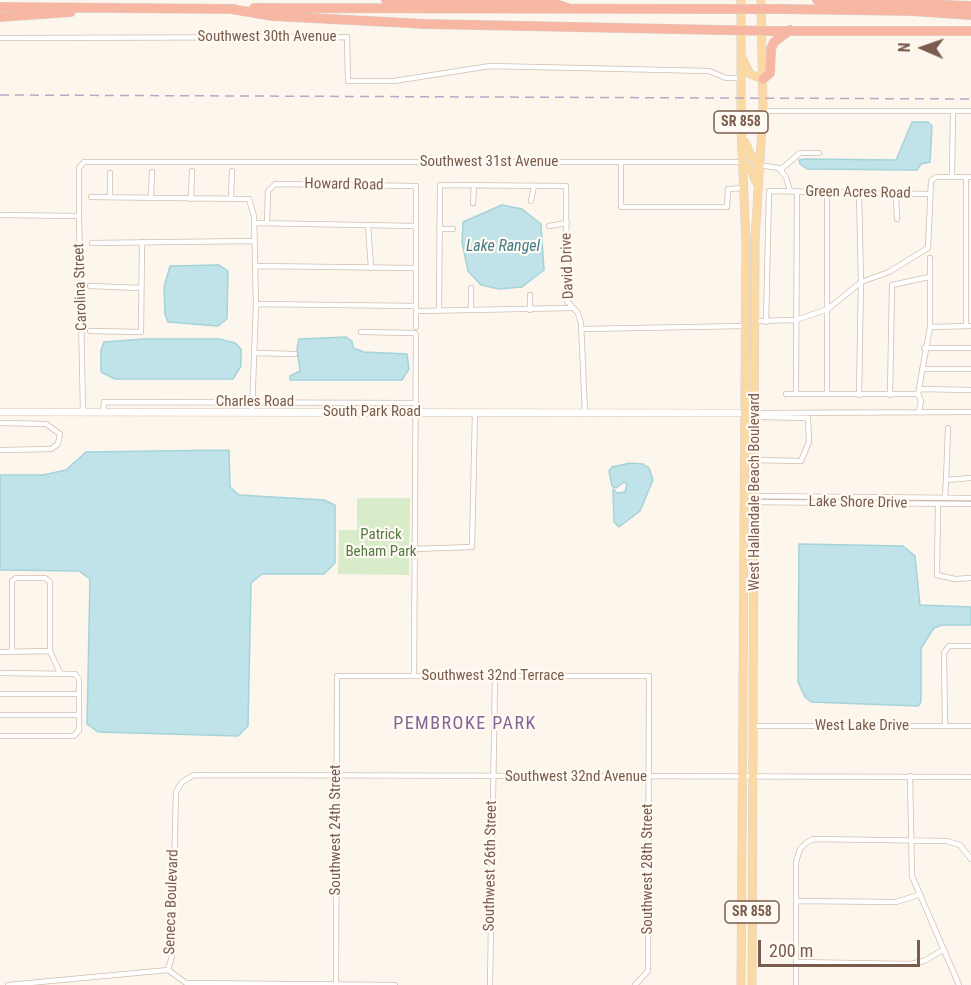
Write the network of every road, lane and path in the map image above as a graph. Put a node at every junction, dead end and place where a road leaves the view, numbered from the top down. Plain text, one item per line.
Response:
1 (386, 0) edge
2 (417, 0) edge
3 (462, 0) edge
4 (741, 0) edge
5 (761, 0) edge
6 (817, 0) edge
7 (971, 6) edge
8 (0, 7) edge
9 (103, 7) junction
10 (231, 9) junction
11 (576, 10) junction
12 (971, 15) edge
13 (0, 17) edge
14 (740, 29) junction
15 (790, 30) junction
16 (762, 31) junction
17 (971, 31) edge
18 (0, 38) edge
19 (740, 55) junction
20 (740, 78) junction
21 (763, 79) junction
22 (763, 111) junction
23 (953, 111) junction
24 (971, 111) edge
25 (741, 129) junction
26 (819, 153) dead end
27 (743, 162) junction
28 (81, 163) joint
29 (621, 163) junction
30 (759, 165) junction
31 (780, 170) junction
32 (192, 171) dead end
33 (232, 171) dead end
34 (152, 172) dead end
35 (110, 173) dead end
36 (952, 177) junction
37 (969, 177) edge
38 (474, 185) junction
39 (534, 186) junction
40 (744, 188) junction
41 (790, 191) junction
42 (797, 191) junction
43 (758, 192) junction
44 (827, 192) junction
45 (859, 192) junction
46 (896, 194) junction
47 (929, 194) junction
48 (91, 197) dead end
49 (110, 197) junction
50 (151, 197) junction
51 (231, 198) junction
52 (191, 199) junction
53 (531, 201) dead end
54 (473, 203) dead end
55 (0, 215) edge
56 (79, 216) junction
57 (897, 219) dead end
58 (255, 223) junction
59 (267, 223) junction
60 (567, 223) junction
61 (368, 225) junction
62 (416, 226) junction
63 (549, 226) dead end
64 (439, 229) junction
65 (453, 229) dead end
66 (142, 242) junction
67 (253, 242) junction
68 (92, 243) dead end
69 (930, 258) dead end
70 (255, 266) junction
71 (371, 268) junction
72 (415, 268) junction
73 (929, 277) junction
74 (861, 282) junction
75 (90, 286) dead end
76 (141, 288) junction
77 (471, 288) dead end
78 (530, 295) dead end
79 (745, 297) junction
80 (256, 304) junction
81 (571, 308) junction
82 (417, 309) junction
83 (471, 309) junction
84 (828, 309) junction
85 (439, 310) junction
86 (531, 310) junction
87 (796, 320) junction
88 (755, 321) junction
89 (766, 322) junction
90 (745, 326) junction
91 (968, 326) edge
92 (930, 327) junction
93 (582, 329) junction
94 (416, 330) junction
95 (90, 331) dead end
96 (362, 332) dead end
97 (971, 348) edge
98 (924, 350) junction
99 (254, 353) junction
100 (295, 354) dead end
101 (922, 369) junction
102 (971, 369) edge
103 (971, 390) edge
104 (919, 391) junction
105 (786, 394) dead end
106 (796, 394) junction
107 (827, 394) junction
108 (859, 395) junction
109 (890, 395) junction
110 (252, 401) junction
111 (416, 402) junction
112 (0, 412) edge
113 (84, 412) junction
114 (104, 412) junction
115 (252, 412) junction
116 (416, 412) junction
117 (475, 412) junction
118 (919, 412) junction
119 (971, 412) edge
120 (585, 413) junction
121 (744, 413) junction
122 (757, 416) junction
123 (0, 423) edge
124 (948, 428) dead end
125 (0, 450) edge
126 (755, 460) junction
127 (971, 478) edge
128 (946, 480) junction
129 (945, 498) junction
130 (971, 498) edge
131 (744, 499) junction
132 (756, 499) junction
133 (938, 501) junction
134 (971, 504) edge
135 (744, 545) junction
136 (413, 549) junction
137 (971, 578) edge
138 (754, 608) junction
139 (744, 611) junction
140 (971, 646) edge
141 (50, 651) junction
142 (0, 652) edge
143 (12, 652) junction
144 (753, 672) junction
145 (0, 673) edge
146 (60, 673) junction
147 (337, 676) joint
148 (414, 676) junction
149 (495, 676) junction
150 (649, 676) joint
151 (0, 694) edge
152 (80, 694) junction
153 (0, 715) edge
154 (79, 715) junction
155 (753, 726) junction
156 (945, 726) junction
157 (971, 726) edge
158 (0, 736) edge
159 (743, 776) junction
160 (753, 776) junction
161 (910, 776) junction
162 (335, 777) junction
163 (492, 777) junction
164 (649, 777) junction
165 (971, 777) edge
166 (182, 782) joint
167 (910, 839) junction
168 (742, 858) junction
169 (971, 859) edge
170 (918, 896) junction
171 (796, 901) junction
172 (752, 915) junction
173 (742, 916) junction
174 (943, 950) junction
175 (796, 962) junction
176 (168, 970) junction
177 (752, 981) edge
178 (336, 984) edge
179 (8, 985) edge
180 (395, 985) edge
181 (490, 985) edge
182 (635, 985) edge
183 (741, 985) edge
184 (796, 985) edge
185 (959, 985) edge

1 - 2 highway
2 - 3 highway
2 - 11 highway
4 - 14 main road, West Hallandale Beach Boulevard / SR 858
5 - 16 main road, West Hallandale Beach Boulevard / SR 858
6 - 7 highway
8 - 9 highway
9 - 10 highway
9 - 13 highway
10 - 11 highway
10 - 14 highway
11 - 12 highway, bridge
14 - 16 highway
14 - 19 main road, West Hallandale Beach Boulevard / SR 858
15 - 16 highway
15 - 17 highway
15 - 21 highway
16 - 21 main road, West Hallandale Beach Boulevard / SR 858
18 - 20 street, Southwest 30th Avenue
19 - 20 main road, West Hallandale Beach Boulevard / SR 858
19 - 21 main road
20 - 25 main road, West Hallandale Beach Boulevard / SR 858
21 - 22 main road, West Hallandale Beach Boulevard / SR 858
22 - 23 street
22 - 30 main road, West Hallandale Beach Boulevard / SR 858
23 - 24 street
23 - 36 street
25 - 27 main road, West Hallandale Beach Boulevard / SR 858
25 - 30 main road
26 - 31 street
27 - 29 street, Southwest 31st Avenue
27 - 40 main road, West Hallandale Beach Boulevard / SR 858
27 - 43 main road
28 - 29 street, Southwest 31st Avenue
28 - 56 street, Carolina Street
29 - 40 street
30 - 31 street
30 - 43 main road, West Hallandale Beach Boulevard / SR 858
31 - 41 street
32 - 52 street
33 - 51 street
34 - 50 street
35 - 49 street
36 - 37 street, Green Acres Road
36 - 47 street, Green Acres Road
37 - 91 street
38 - 39 street
38 - 54 street
38 - 64 street
39 - 53 street
39 - 60 street, David Drive
40 - 79 main road, West Hallandale Beach Boulevard / SR 858
41 - 42 street, Green Acres Road
41 - 89 street, Green Acres Road
42 - 44 street, Green Acres Road
42 - 87 street
43 - 88 main road, West Hallandale Beach Boulevard / SR 858
44 - 45 street, Green Acres Road
44 - 84 street
45 - 46 street, Green Acres Road
45 - 74 street
46 - 47 street, Green Acres Road
46 - 57 street
47 - 74 street
48 - 49 street
49 - 50 street
50 - 52 street
51 - 52 street
51 - 58 street
55 - 56 street
56 - 113 street, Carolina Street
58 - 59 street
58 - 67 street
59 - 61 street
59 - 62 street, Howard Road
60 - 63 street
60 - 81 street, David Drive
61 - 62 street
61 - 71 street
62 - 72 street
64 - 65 street
64 - 85 street
66 - 67 street
66 - 68 street
66 - 76 street
67 - 70 street
69 - 73 street
70 - 71 street
70 - 80 street
71 - 72 street
72 - 82 street
73 - 92 street
73 - 109 street
74 - 84 street
74 - 108 street
75 - 76 street
76 - 95 street
77 - 83 street
78 - 86 street
79 - 88 main road
79 - 90 main road, West Hallandale Beach Boulevard / SR 858
80 - 82 street
80 - 99 street
81 - 86 street
81 - 93 street, David Drive
82 - 85 street
82 - 94 street
83 - 85 street
83 - 86 street
84 - 87 street
84 - 107 street
87 - 89 street
87 - 106 street
88 - 89 street
88 - 122 main road, West Hallandale Beach Boulevard / SR 858
90 - 93 street
90 - 121 main road, West Hallandale Beach Boulevard / SR 858
91 - 92 street
92 - 98 street
93 - 120 street, David Drive
94 - 96 street
94 - 111 street
97 - 98 street
98 - 101 street
99 - 100 street
99 - 110 street
101 - 102 street
101 - 104 street
103 - 104 street
104 - 109 street
104 - 118 street
105 - 106 street
106 - 107 street
107 - 108 street
108 - 109 street
110 - 111 street, Charles Road
110 - 114 street, Charles Road
110 - 115 street
111 - 116 street
112 - 113 street, South Park Road
113 - 114 street, South Park Road
114 - 115 street, South Park Road
115 - 116 street, South Park Road
116 - 117 street, South Park Road
116 - 136 street
117 - 120 street, South Park Road
117 - 136 street
118 - 119 street
118 - 122 street
120 - 121 street, South Park Road
121 - 122 street
121 - 131 main road, West Hallandale Beach Boulevard / SR 858
122 - 126 main road, West Hallandale Beach Boulevard / SR 858
122 - 126 street
123 - 125 street
124 - 128 street
126 - 132 main road, West Hallandale Beach Boulevard / SR 858
127 - 128 street
128 - 129 street
129 - 130 street, Lake Shore Drive
129 - 133 street, Lake Shore Drive
131 - 132 street, Lake Shore Drive
131 - 135 main road, West Hallandale Beach Boulevard / SR 858
132 - 133 street, Lake Shore Drive
132 - 138 main road, West Hallandale Beach Boulevard / SR 858
133 - 134 street, Lake Shore Drive
133 - 137 street
135 - 138 main road
135 - 139 main road, West Hallandale Beach Boulevard / SR 858
136 - 148 street
138 - 144 main road, West Hallandale Beach Boulevard / SR 858
139 - 144 main road
139 - 159 main road, West Hallandale Beach Boulevard / SR 858
140 - 156 street
141 - 143 street
141 - 143 street
141 - 146 street
142 - 143 street
144 - 155 main road, West Hallandale Beach Boulevard / SR 858
145 - 146 street
146 - 152 street
147 - 148 street, Southwest 32nd Terrace
147 - 162 street, Southwest 24th Street
148 - 149 street, Southwest 32nd Terrace
149 - 150 street, Southwest 32nd Terrace
149 - 163 street, Southwest 26th Street
150 - 164 street, Southwest 28th Street
151 - 152 street
152 - 154 street
153 - 154 street
154 - 158 street
155 - 156 street, West Lake Drive
155 - 160 main road, West Hallandale Beach Boulevard / SR 858
156 - 157 street, West Lake Drive
159 - 160 street, Southwest 32nd Avenue
159 - 164 street, Southwest 32nd Avenue
159 - 168 main road, West Hallandale Beach Boulevard / SR 858
160 - 161 street, Southwest 32nd Avenue
160 - 172 main road, West Hallandale Beach Boulevard / SR 858
161 - 165 street, Southwest 32nd Avenue
161 - 167 street
162 - 163 street, Southwest 32nd Avenue
162 - 166 street, Southwest 32nd Avenue
162 - 178 street, Southwest 24th Street
163 - 164 street, Southwest 32nd Avenue
163 - 181 street, Southwest 26th Street
164 - 182 street, Southwest 28th Street
166 - 176 street, Seneca Boulevard
167 - 169 street
167 - 170 street
167 - 171 street
168 - 172 main road
168 - 173 main road, West Hallandale Beach Boulevard / SR 858
170 - 171 street
170 - 174 street
171 - 175 street
172 - 177 main road, West Hallandale Beach Boulevard / SR 858
173 - 177 main road
173 - 183 main road, West Hallandale Beach Boulevard / SR 858
174 - 175 street
174 - 185 street
175 - 184 street
176 - 178 street
176 - 179 street, Seneca Boulevard
178 - 180 street

